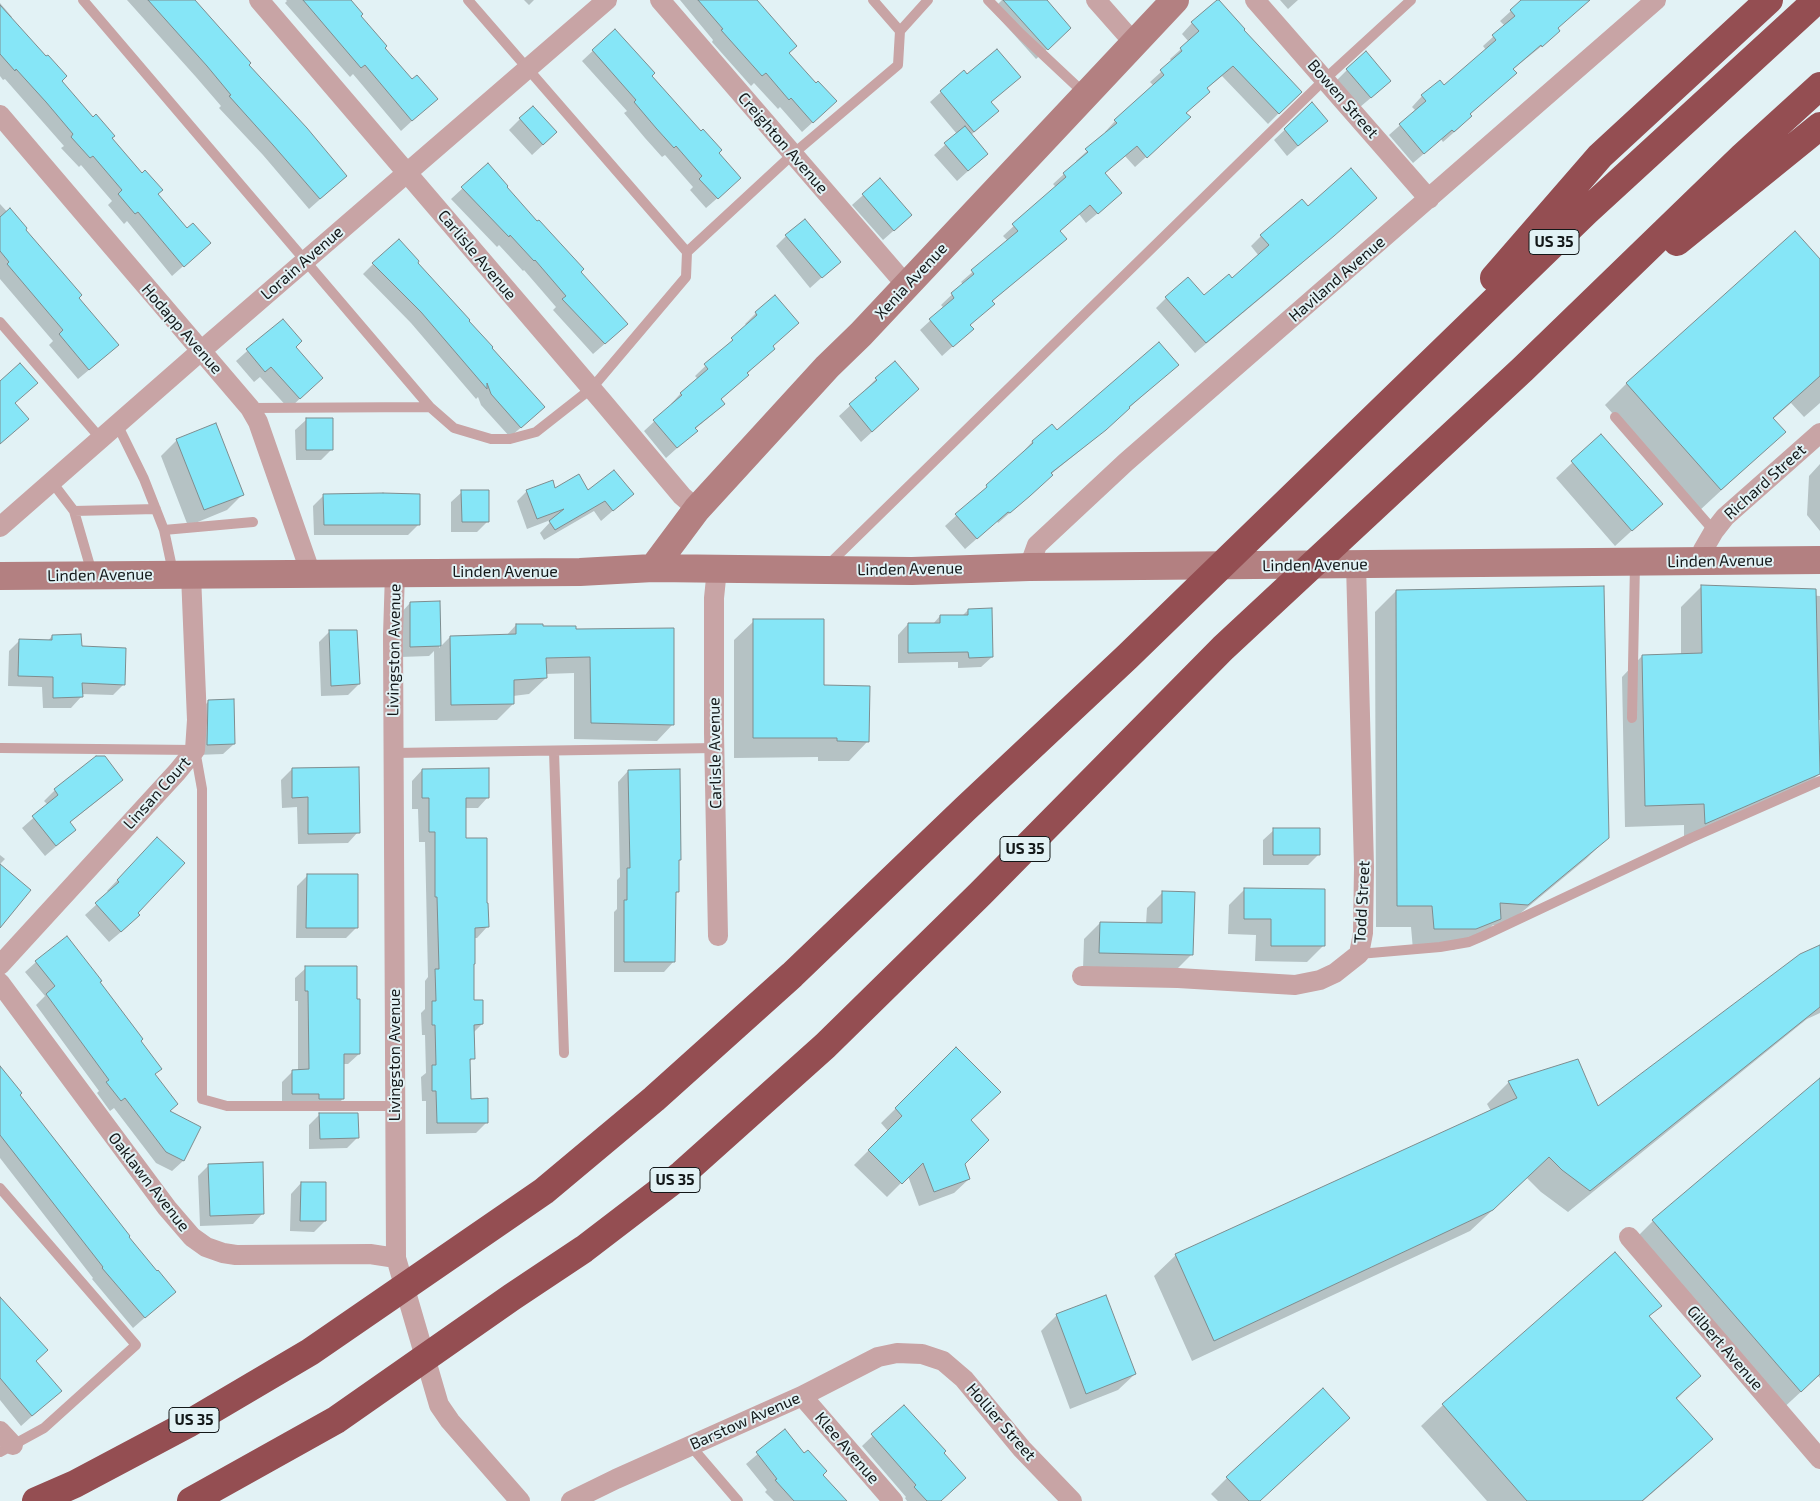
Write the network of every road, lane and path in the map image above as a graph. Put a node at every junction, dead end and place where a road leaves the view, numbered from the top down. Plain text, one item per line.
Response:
1 (83, 0) edge
2 (258, 0) edge
3 (468, 0) edge
4 (606, 0) edge
5 (660, 0) edge
6 (873, 0) edge
7 (928, 0) edge
8 (988, 0) edge
9 (1096, 0) edge
10 (1175, 0) edge
11 (1255, 0) edge
12 (1411, 0) edge
13 (1656, 0) edge
14 (1769, 0) edge
15 (1818, 0) edge
16 (900, 31) junction
17 (1134, 43) junction
18 (528, 69) junction
19 (1325, 79) junction
20 (1820, 86) edge
21 (1086, 95) junction
22 (0, 115) edge
23 (1820, 126) edge
24 (793, 154) junction
25 (406, 173) junction
26 (1429, 199) junction
27 (687, 252) junction
28 (305, 260) junction
29 (906, 285) junction
30 (0, 322) edge
31 (202, 350) junction
32 (1523, 369) junction
33 (592, 388) junction
34 (430, 407) junction
35 (250, 408) junction
36 (1376, 414) junction
37 (1615, 417) dead end
38 (117, 424) junction
39 (1820, 433) edge
40 (101, 439) junction
41 (52, 482) junction
42 (156, 509) junction
43 (697, 509) junction
44 (74, 512) junction
45 (253, 522) dead end
46 (0, 527) edge
47 (164, 530) junction
48 (1714, 531) junction
49 (1820, 560) edge
50 (1700, 561) junction
51 (1635, 562) junction
52 (1356, 564) junction
53 (1029, 567) junction
54 (653, 568) junction
55 (716, 569) junction
56 (823, 570) junction
57 (395, 573) junction
58 (311, 574) junction
59 (182, 575) junction
60 (0, 576) edge
61 (92, 576) junction
62 (1632, 718) dead end
63 (0, 748) edge
64 (714, 748) junction
65 (195, 750) junction
66 (554, 750) junction
67 (393, 753) junction
68 (1820, 781) edge
69 (718, 936) dead end
70 (1359, 954) junction
71 (0, 965) edge
72 (1082, 976) dead end
73 (0, 983) edge
74 (564, 1053) dead end
75 (396, 1106) junction
76 (0, 1188) edge
77 (1629, 1237) dead end
78 (396, 1258) junction
79 (922, 1354) joint
80 (802, 1396) junction
81 (4, 1443) edge
82 (690, 1445) junction
83 (1820, 1459) edge
84 (36, 1501) edge
85 (191, 1501) edge
86 (520, 1501) edge
87 (571, 1501) edge
88 (738, 1501) edge
89 (892, 1501) edge
90 (1072, 1501) edge

1 - 28 lane
2 - 25 street, Carlisle Avenue
3 - 18 lane
4 - 18 street, Lorain Avenue
5 - 24 street, Creighton Avenue
6 - 16 lane
7 - 16 lane
8 - 21 lane
9 - 17 street
10 - 17 main road, Xenia Avenue
11 - 19 street, Bowen Street
12 - 19 lane
13 - 26 street, Haviland Avenue
14 - 36 highway
15 - 36 highway, US 35
16 - 24 lane
17 - 21 main road, Xenia Avenue
18 - 25 street, Lorain Avenue
18 - 27 lane
19 - 26 street, Bowen Street
19 - 56 lane
20 - 32 highway, US 35
21 - 29 main road, Xenia Avenue
22 - 31 street, Hodapp Avenue
23 - 32 highway
24 - 27 lane
24 - 29 street, Creighton Avenue
25 - 28 street, Lorain Avenue
25 - 33 street, Carlisle Avenue
26 - 53 street, Haviland Avenue
27 - 33 lane
28 - 31 street, Lorain Avenue
28 - 34 lane
29 - 43 main road, Xenia Avenue
30 - 40 lane
31 - 35 street, Hodapp Avenue
31 - 38 street, Lorain Avenue
32 - 85 highway, US 35
33 - 34 lane
33 - 43 street, Carlisle Avenue
34 - 35 lane
35 - 58 street, Hodapp Avenue
36 - 84 highway, US 35
37 - 48 lane
38 - 40 street, Lorain Avenue
38 - 42 lane
39 - 48 street, Richard Street
40 - 41 street, Lorain Avenue
41 - 44 lane
41 - 46 street, Lorain Avenue
42 - 44 lane
42 - 47 lane
43 - 54 main road, Xenia Avenue
44 - 61 lane
45 - 47 lane
47 - 59 lane
48 - 50 street, Richard Street
49 - 50 main road, Linden Avenue
50 - 51 main road, Linden Avenue
51 - 52 main road, Linden Avenue
51 - 62 lane
52 - 53 main road, Linden Avenue
52 - 70 street, Todd Street
53 - 56 main road, Linden Avenue
54 - 55 main road, Linden Avenue
54 - 57 main road, Linden Avenue
55 - 56 main road, Linden Avenue
55 - 64 street, Carlisle Avenue
57 - 58 main road, Linden Avenue
57 - 67 street, Livingston Avenue
58 - 59 main road, Linden Avenue
59 - 61 main road, Linden Avenue
59 - 65 street, Linsan Court
60 - 61 main road, Linden Avenue
63 - 65 lane
64 - 66 lane
64 - 69 street, Carlisle Avenue
65 - 71 street, Linsan Court
65 - 75 lane
66 - 67 lane
66 - 74 lane
67 - 75 street, Livingston Avenue
68 - 70 lane
70 - 72 street, Todd Street
73 - 78 street, Oaklawn Avenue
75 - 78 street, Livingston Avenue
76 - 81 lane
77 - 83 street, Gilbert Avenue
78 - 86 street, Livingston Avenue
79 - 80 street, Barstow Avenue
79 - 90 street, Hollier Street
80 - 82 street, Barstow Avenue
80 - 89 street, Klee Avenue
82 - 87 street, Barstow Avenue
82 - 88 lane

